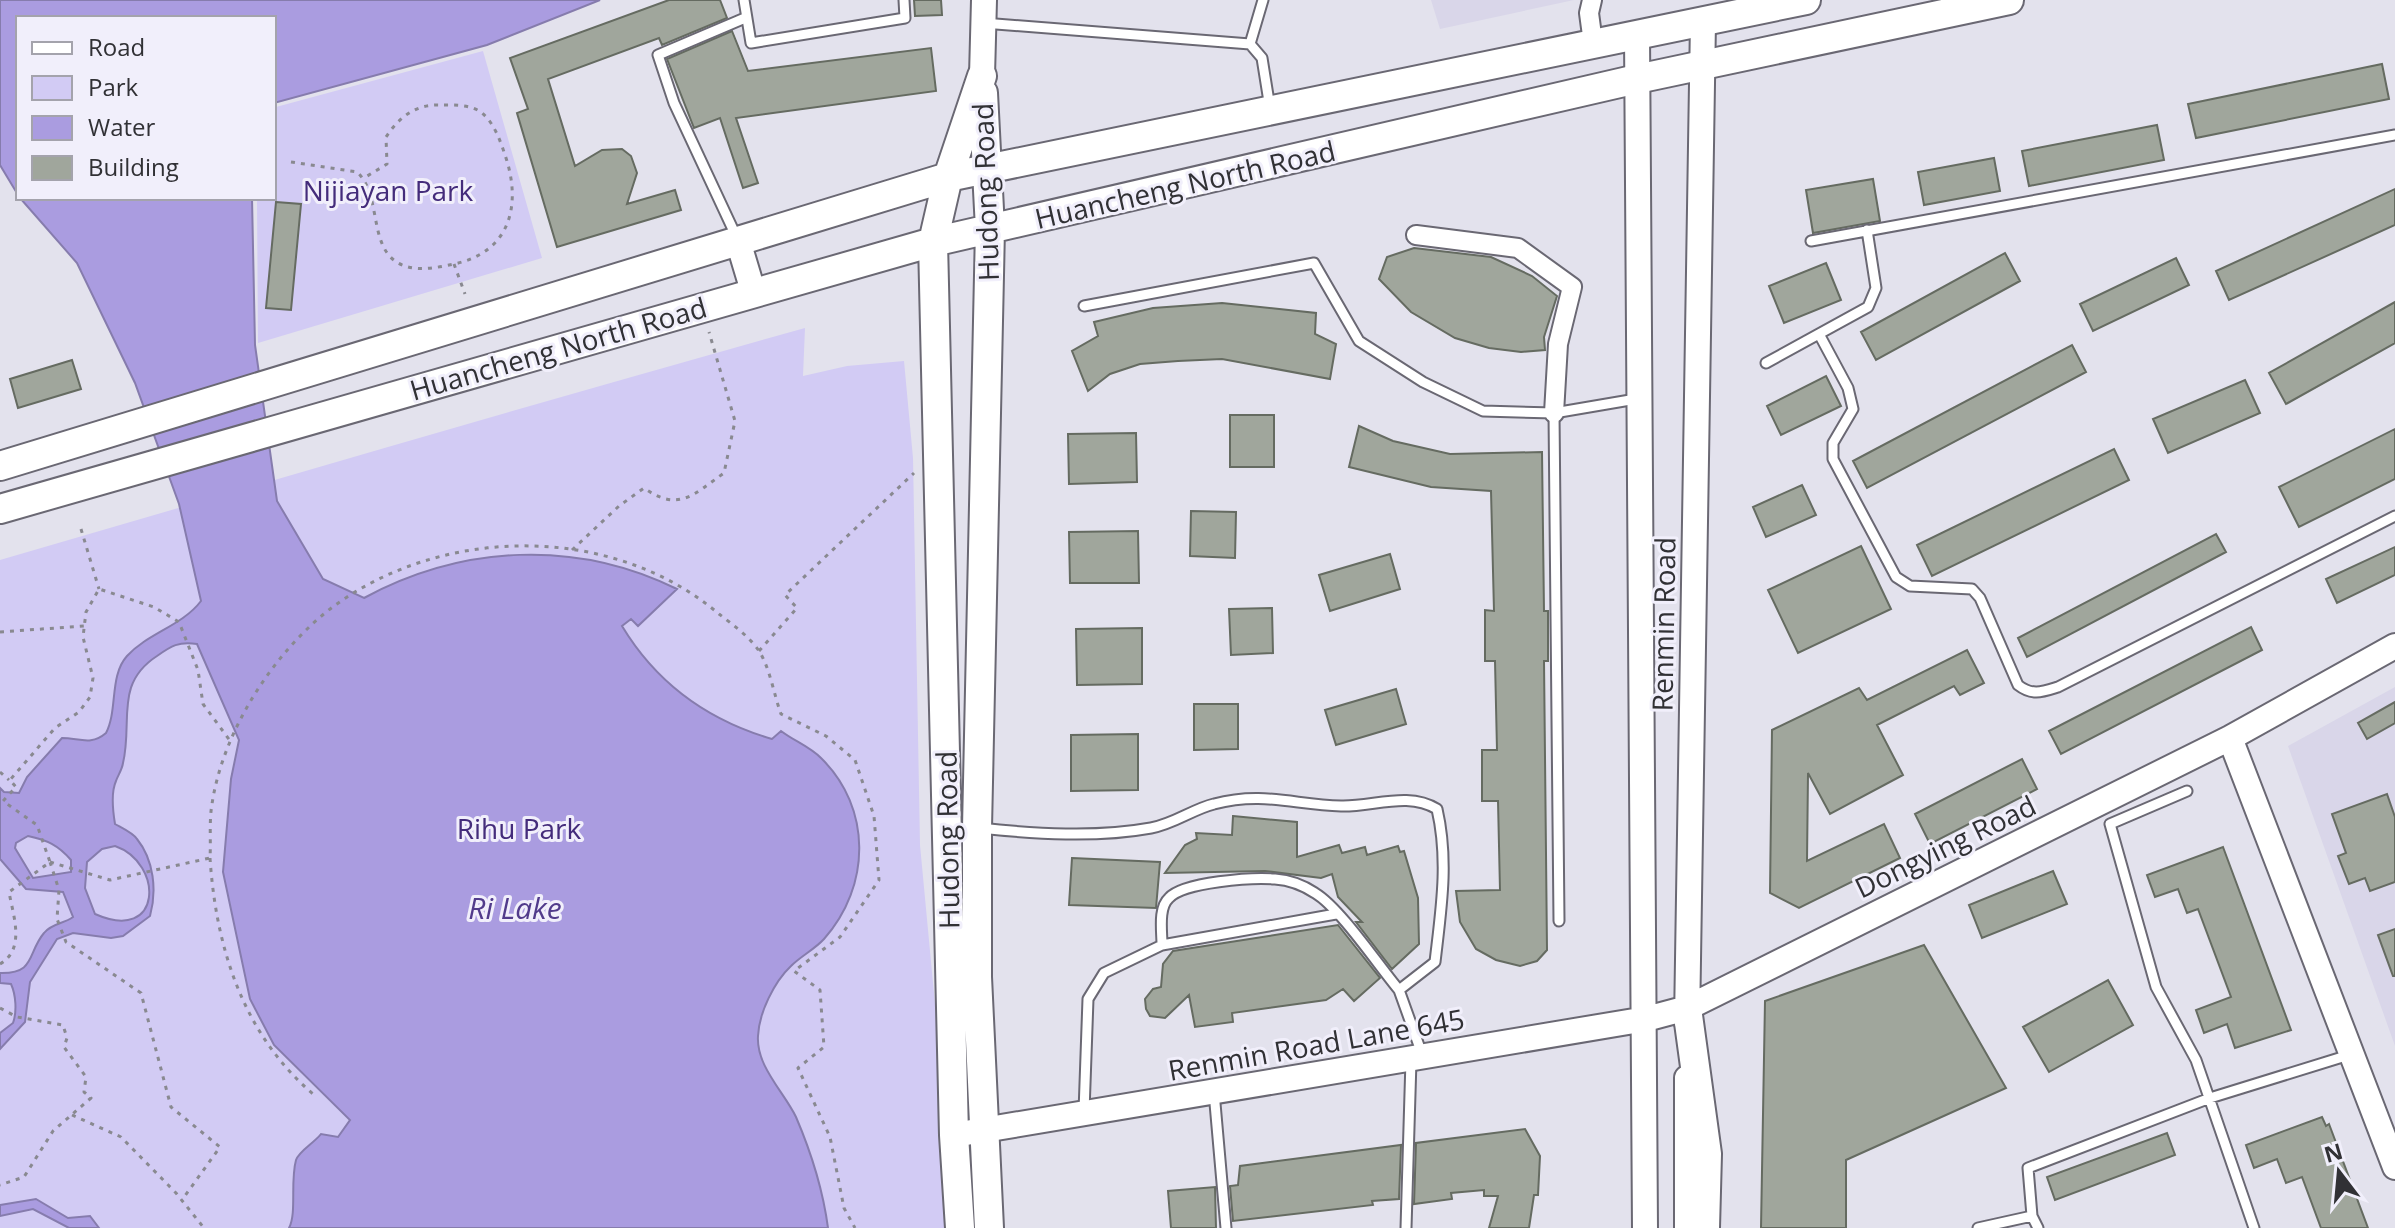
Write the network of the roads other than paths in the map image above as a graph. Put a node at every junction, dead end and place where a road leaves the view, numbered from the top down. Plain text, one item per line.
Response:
1 (744, 0) edge
2 (904, 0) edge
3 (1263, 0) edge
4 (1592, 0) edge
5 (1806, 0) edge
6 (2009, 0) edge
7 (984, 12) edge
8 (745, 18) junction
9 (1703, 21) junction
10 (1637, 34) junction
11 (1593, 43) junction
12 (1250, 44) junction
13 (1703, 65) junction
14 (982, 76) junction
15 (1637, 79) junction
16 (1270, 109) junction
17 (2395, 135) edge
18 (986, 168) junction
19 (948, 177) junction
20 (990, 229) junction
21 (1867, 230) junction
22 (1416, 235) dead end
23 (738, 241) junction
24 (1811, 241) dead end
25 (933, 242) junction
26 (753, 291) junction
27 (1084, 306) dead end
28 (1819, 334) junction
29 (1766, 363) dead end
30 (1640, 398) junction
31 (1554, 413) junction
32 (0, 466) edge
33 (0, 509) edge
34 (2395, 516) edge
35 (2395, 646) edge
36 (2230, 738) junction
37 (2187, 791) dead end
38 (977, 828) junction
39 (1336, 914) junction
40 (1559, 921) dead end
41 (1162, 945) junction
42 (1399, 990) junction
43 (1687, 1008) junction
44 (1646, 1019) junction
45 (2352, 1054) junction
46 (1417, 1058) junction
47 (1214, 1092) junction
48 (2210, 1098) junction
49 (1084, 1114) junction
50 (984, 1131) junction
51 (954, 1135) junction
52 (2395, 1167) edge
53 (2032, 1216) junction
54 (960, 1228) edge
55 (989, 1228) edge
56 (1226, 1228) edge
57 (1406, 1228) edge
58 (1645, 1228) edge
59 (1687, 1228) edge
60 (1705, 1228) edge
61 (1978, 1228) edge
62 (2038, 1228) edge
63 (2254, 1228) edge

1 - 8 lane
2 - 8 lane
3 - 12 lane
4 - 11 street
5 - 9 main road, Huancheng North Road
6 - 13 main road, Huancheng North Road
7 - 12 lane
7 - 14 main road
8 - 23 lane
9 - 10 main road, Huancheng North Road
9 - 13 main road, Renmin Road
10 - 11 main road, Huancheng North Road
10 - 15 main road, Renmin Road
11 - 16 main road, Huancheng North Road
12 - 16 lane
13 - 15 main road, Huancheng North Road
13 - 43 main road, Renmin Road
14 - 18 main road, Hudong Road
14 - 19 main road, Hudong Road
15 - 20 main road, Huancheng North Road
15 - 30 main road, Renmin Road
16 - 18 main road, Huancheng North Road
17 - 21 lane
18 - 19 main road, Huancheng North Road
18 - 20 main road, Hudong Road
19 - 23 main road, Huancheng North Road
19 - 25 main road, Hudong Road
20 - 25 main road, Huancheng North Road
20 - 38 main road, Hudong Road
21 - 24 lane
21 - 28 lane
22 - 31 street
23 - 26 main road
23 - 32 main road, Huancheng North Road
25 - 26 main road, Huancheng North Road
25 - 51 main road, Hudong Road
26 - 33 main road, Huancheng North Road
27 - 31 lane
28 - 29 lane
28 - 34 lane
30 - 31 lane
30 - 44 main road, Renmin Road
31 - 40 lane
35 - 36 main road, Dongying Road
36 - 43 main road, Dongying Road
36 - 45 main road
37 - 48 lane
38 - 42 lane
38 - 50 main road, Hudong Road
39 - 41 lane
39 - 41 lane
39 - 42 lane
41 - 49 lane
42 - 46 lane
43 - 44 main road, Renmin Road Lane 645
43 - 59 main road, Renmin Road
43 - 60 main road
44 - 46 main road, Renmin Road Lane 645
44 - 58 main road, Renmin Road
45 - 48 lane
45 - 52 main road
46 - 47 main road, Renmin Road Lane 645
46 - 57 lane
47 - 49 main road, Renmin Road Lane 645
47 - 56 lane
48 - 53 lane
48 - 63 lane
49 - 50 main road, Renmin Road Lane 645
50 - 51 main road, Renmin Road Lane 645
50 - 55 main road, Hudong Road
51 - 54 main road, Hudong Road
53 - 61 lane
53 - 62 lane

